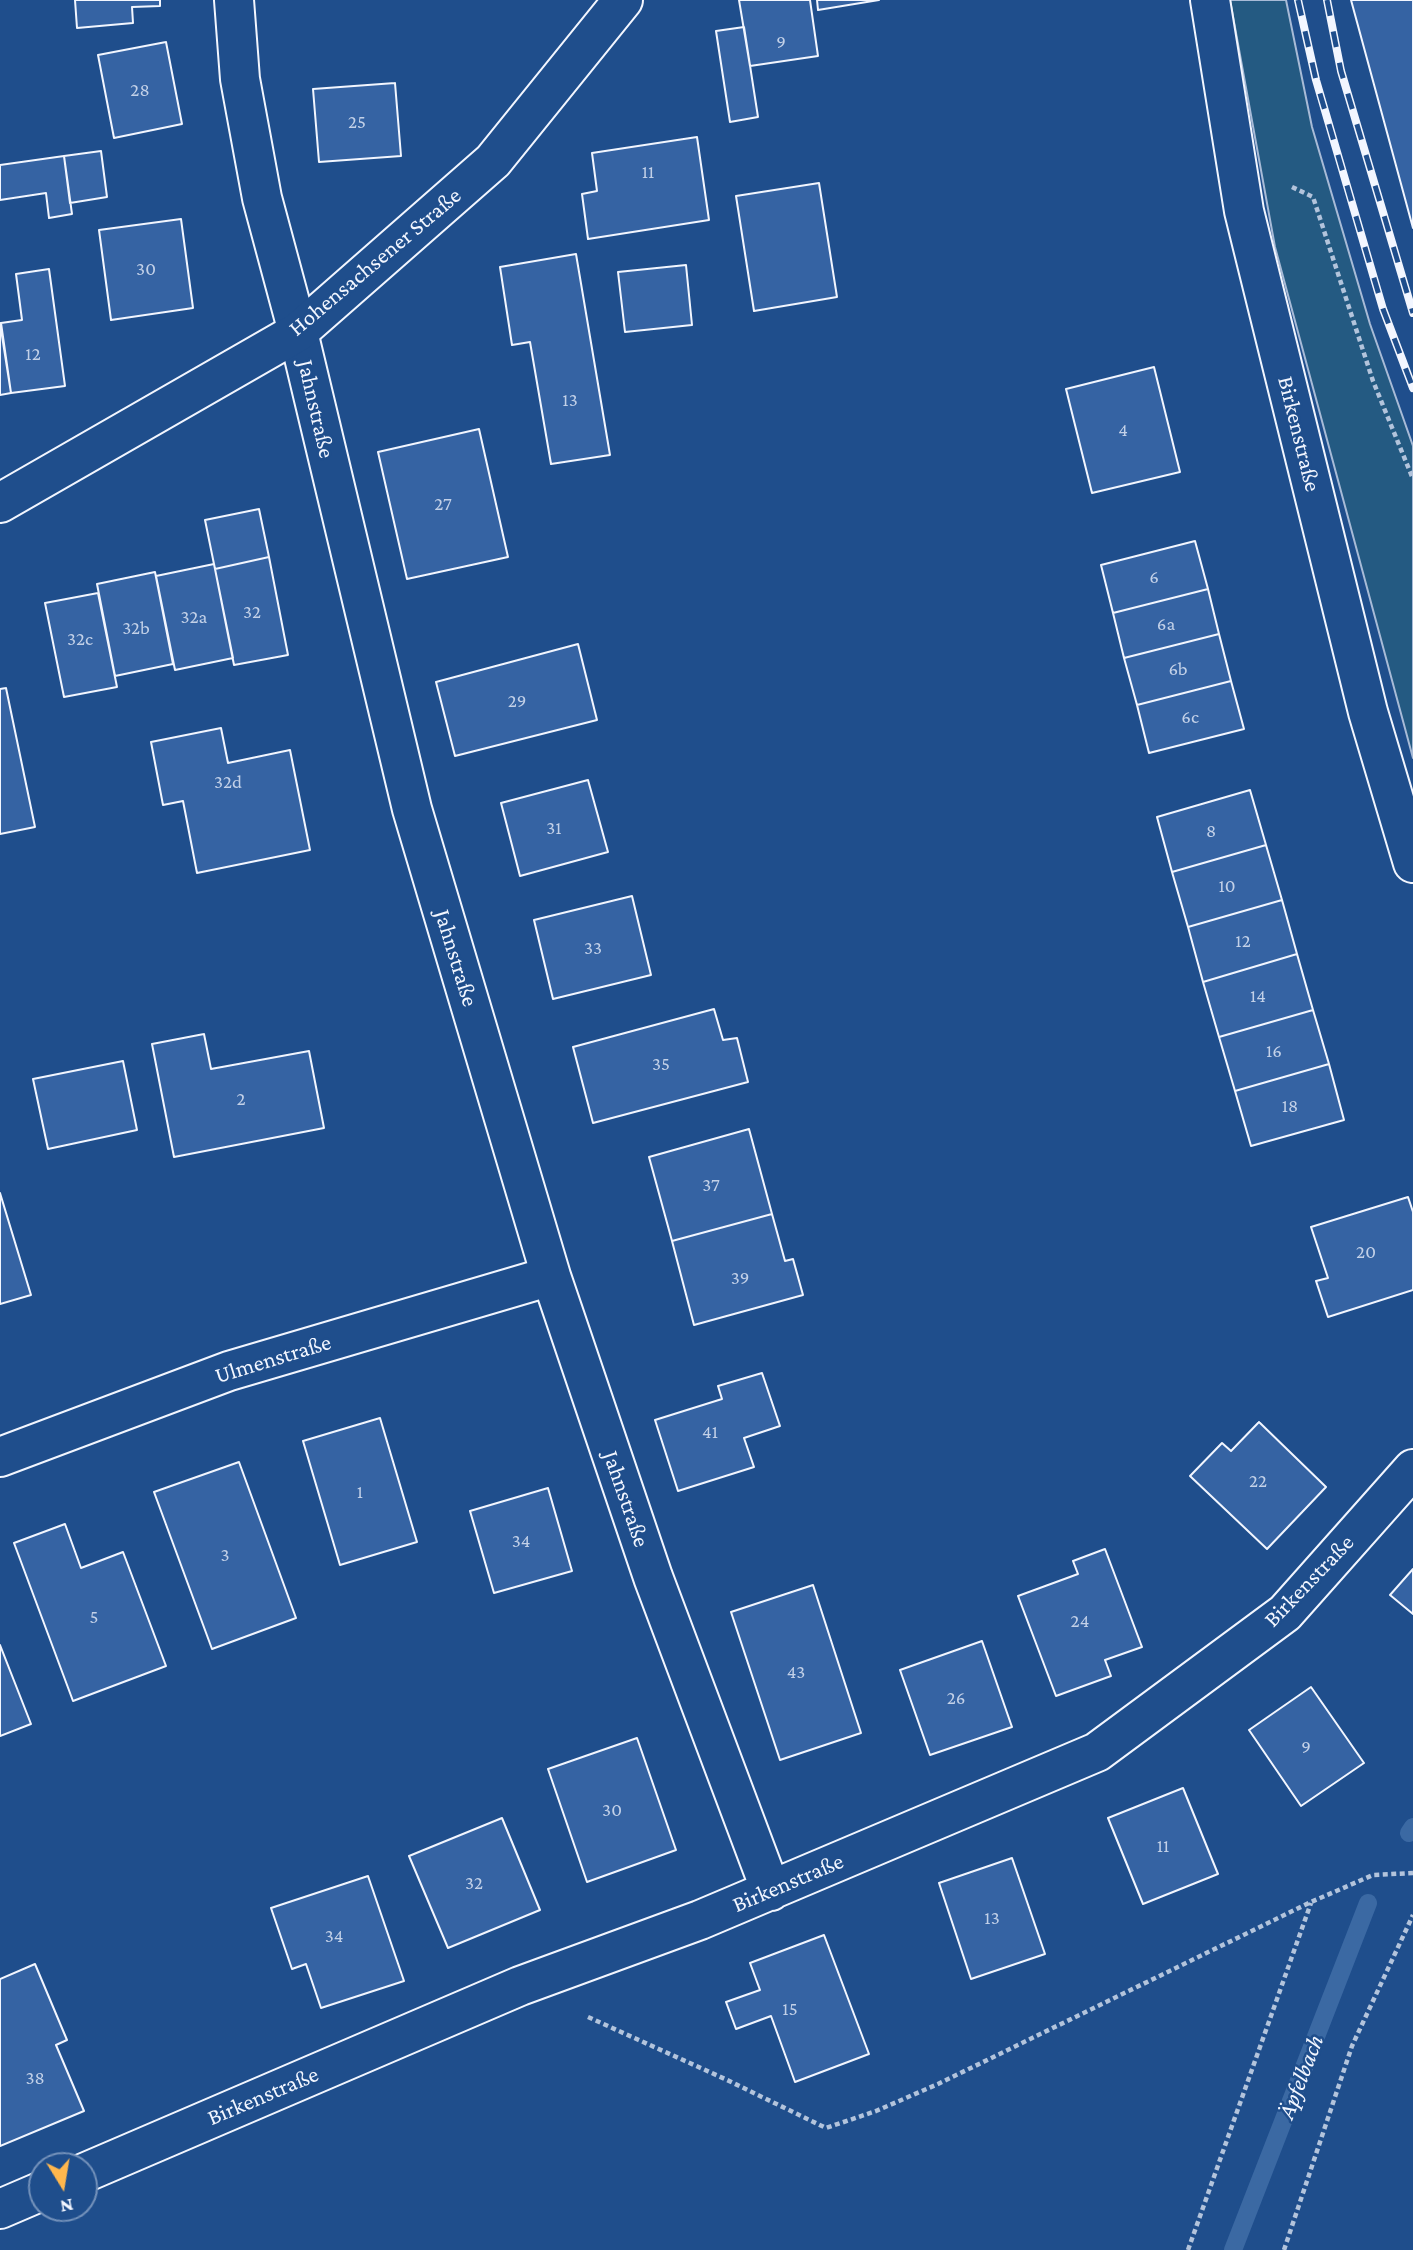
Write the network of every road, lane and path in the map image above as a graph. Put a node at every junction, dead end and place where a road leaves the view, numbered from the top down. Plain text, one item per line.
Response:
1 (234, 0) edge
2 (623, 0) edge
3 (1210, 0) edge
4 (1235, 166) junction
5 (298, 332) junction
6 (1413, 479) edge
7 (0, 503) edge
8 (1413, 863) edge
9 (551, 1276) junction
10 (0, 1457) edge
11 (1413, 1469) edge
12 (1413, 1873) edge
13 (771, 1891) junction
14 (1311, 1902) junction
15 (1413, 1915) edge
16 (520, 1986) junction
17 (98, 2167) edge
18 (28, 2197) edge
19 (0, 2209) edge
20 (1188, 2250) edge
21 (1284, 2250) edge

1 - 5 street, Jahnstraße
2 - 5 street, Hohensachsener Straße
3 - 4 street, Birkenstraße
4 - 6 path
4 - 8 street, Birkenstraße
5 - 7 street, Hohensachsener Straße
5 - 9 street, Jahnstraße
9 - 10 street, Ulmenstraße
9 - 13 street, Jahnstraße
11 - 13 street, Birkenstraße
12 - 14 path
13 - 16 street, Birkenstraße
14 - 16 path
14 - 20 path
15 - 21 path
16 - 17 street, Birkenstraße
18 - 19 street

